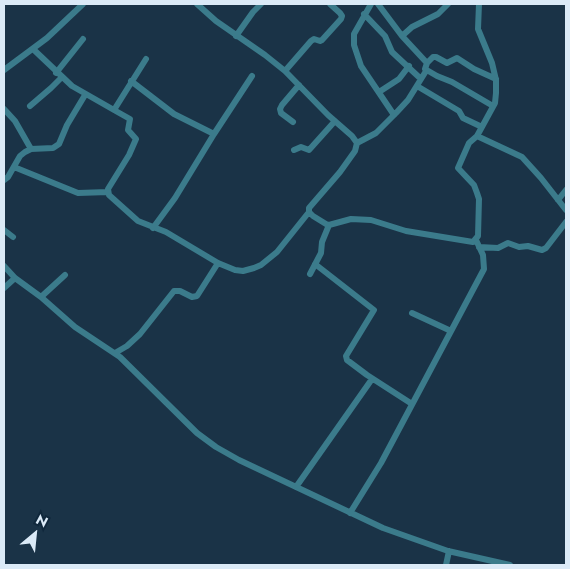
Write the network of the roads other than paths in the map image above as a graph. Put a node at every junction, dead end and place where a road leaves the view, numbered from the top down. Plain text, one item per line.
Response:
1 (83, 4) edge
2 (197, 4) edge
3 (261, 4) edge
4 (330, 4) edge
5 (371, 4) edge
6 (378, 4) edge
7 (448, 4) edge
8 (479, 4) edge
9 (364, 14) junction
10 (236, 36) junction
11 (402, 36) junction
12 (83, 39) dead end
13 (32, 49) junction
14 (146, 59) dead end
15 (427, 63) junction
16 (409, 66) junction
17 (4, 70) edge
18 (426, 70) junction
19 (285, 71) junction
20 (59, 75) junction
21 (252, 76) dead end
22 (421, 78) junction
23 (496, 78) junction
24 (131, 81) junction
25 (299, 85) junction
26 (417, 86) junction
27 (379, 92) junction
28 (85, 95) junction
29 (30, 106) dead end
30 (493, 106) junction
31 (4, 109) edge
32 (114, 110) junction
33 (394, 116) junction
34 (335, 121) junction
35 (293, 122) dead end
36 (482, 127) junction
37 (214, 134) junction
38 (477, 136) junction
39 (357, 143) junction
40 (31, 149) junction
41 (294, 150) dead end
42 (14, 167) junction
43 (4, 180) edge
44 (566, 190) edge
45 (108, 192) junction
46 (558, 200) junction
47 (566, 210) edge
48 (311, 214) junction
49 (566, 222) edge
50 (329, 225) junction
51 (153, 228) junction
52 (4, 230) edge
53 (14, 237) dead end
54 (476, 240) junction
55 (479, 247) junction
56 (218, 263) junction
57 (315, 264) junction
58 (4, 266) edge
59 (310, 274) dead end
60 (66, 275) dead end
61 (15, 278) junction
62 (4, 288) edge
63 (41, 297) junction
64 (412, 313) dead end
65 (451, 330) junction
66 (115, 353) junction
67 (372, 379) junction
68 (412, 404) junction
69 (296, 487) junction
70 (350, 513) junction
71 (450, 551) junction
72 (446, 565) edge
73 (510, 565) edge

1 - 13 street
2 - 10 street
3 - 10 street
4 - 19 street
5 - 9 street
6 - 11 street
7 - 11 street
8 - 23 street
9 - 16 street
9 - 27 street
10 - 19 street
11 - 15 street
12 - 20 street
13 - 17 street
13 - 20 street
14 - 24 street
15 - 18 street
15 - 23 street
16 - 22 street
16 - 27 street
18 - 22 street
18 - 30 street
19 - 25 street
20 - 28 street
20 - 29 street
21 - 37 street
22 - 26 street
23 - 30 street
24 - 32 street
24 - 37 street
25 - 34 street
25 - 35 street
26 - 33 street
26 - 36 street
27 - 33 street
28 - 32 street
28 - 40 street
30 - 36 street
31 - 40 street
32 - 45 street
33 - 39 street
34 - 39 street
34 - 41 street
36 - 38 street
37 - 51 street
38 - 46 street
38 - 54 street
39 - 48 street
40 - 42 street
42 - 43 street
42 - 45 street
44 - 46 street
45 - 51 street
46 - 47 street
48 - 50 street
48 - 56 street
49 - 55 street
50 - 54 street
50 - 57 street
51 - 56 street
52 - 53 street
54 - 55 street
55 - 65 street
56 - 66 street
57 - 59 street
57 - 67 street
58 - 61 street
60 - 63 street
61 - 62 street
61 - 63 street
63 - 66 street
64 - 65 street
65 - 68 street
66 - 69 street
67 - 68 street
67 - 69 street
68 - 70 street
69 - 70 street
70 - 71 street
71 - 72 street
71 - 73 street

